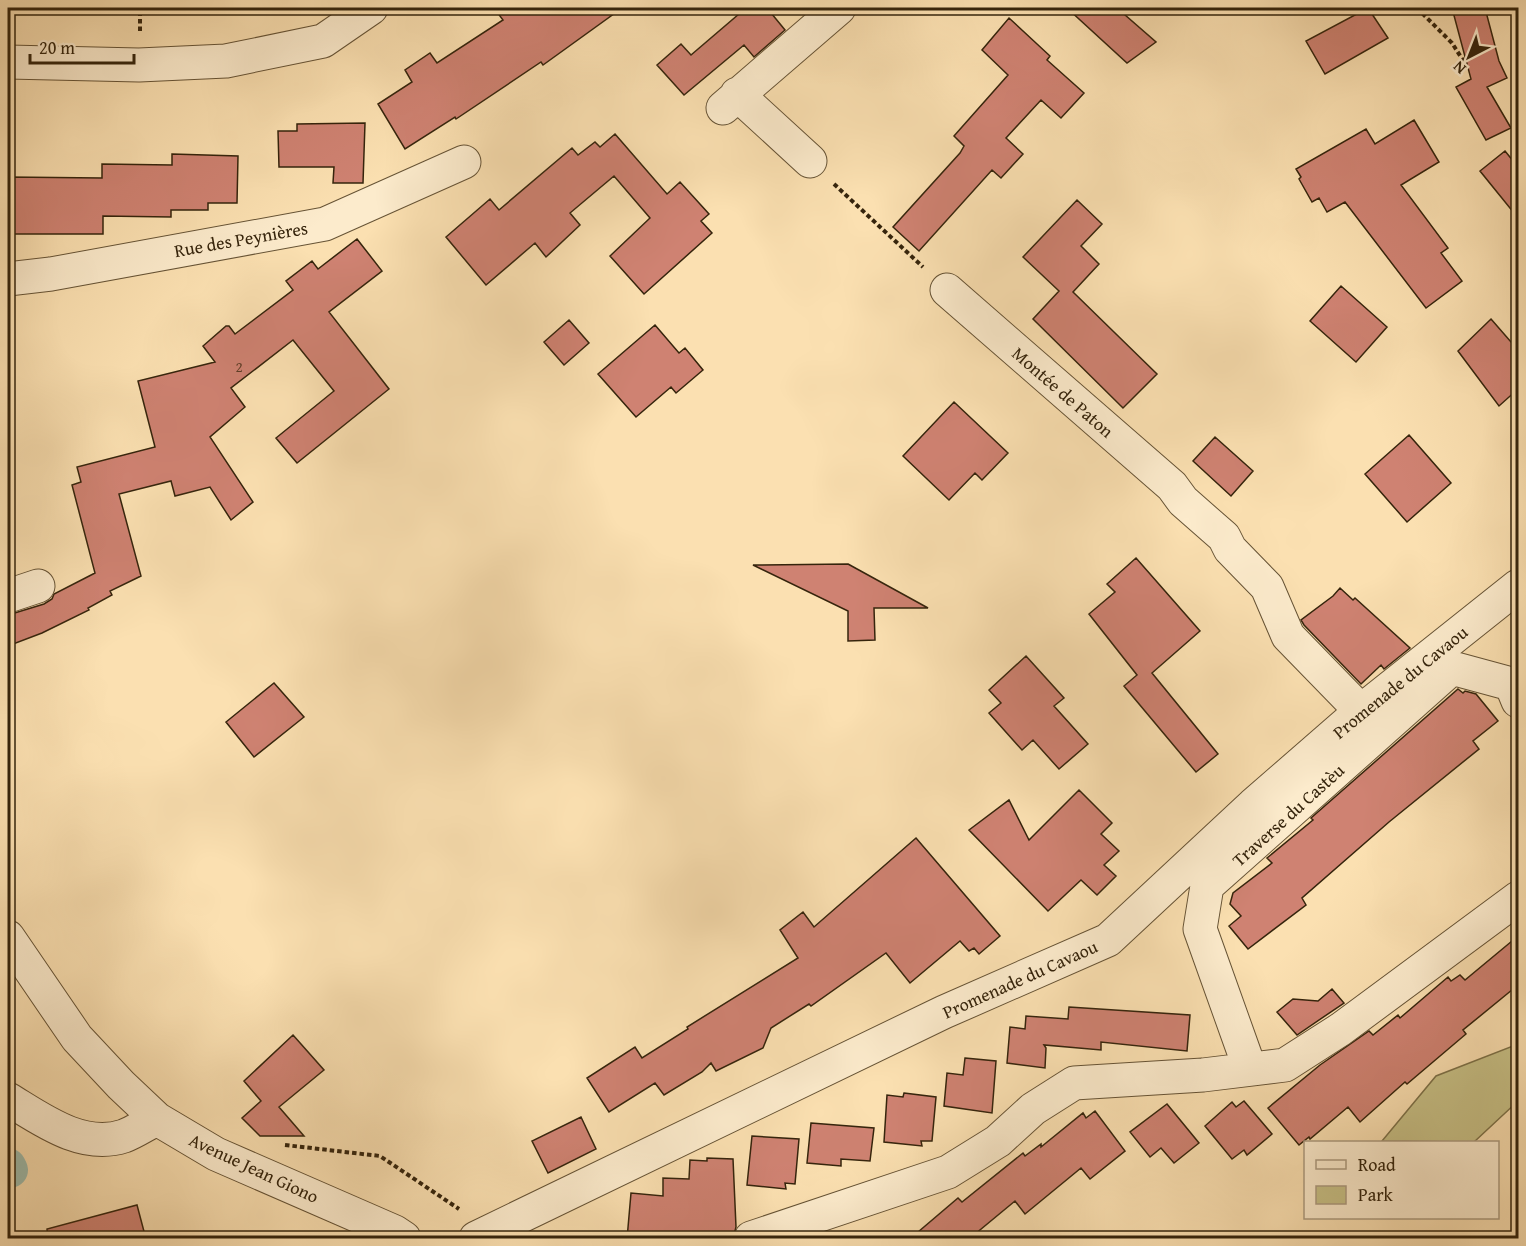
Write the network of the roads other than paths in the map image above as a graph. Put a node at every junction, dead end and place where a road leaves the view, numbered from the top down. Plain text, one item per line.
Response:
1 (371, 8) edge
2 (838, 8) edge
3 (8, 62) edge
4 (810, 161) road end
5 (464, 162) dead end
6 (8, 279) edge
7 (947, 290) road end
8 (38, 586) dead end
9 (1518, 586) edge
10 (8, 596) edge
11 (1518, 701) edge
12 (1361, 711) junction
13 (1518, 898) edge
14 (8, 937) edge
15 (1250, 1069) junction
16 (8, 1099) edge
17 (157, 1119) junction
18 (488, 1236) edge
19 (404, 1239) edge
20 (751, 1239) edge

1 - 3 street
2 - 4 street
5 - 6 street, Rue des Peynières
7 - 12 street, Montée de Paton
8 - 10 street
9 - 12 street, Promenade du Cavaou
11 - 15 street, Traverse du Castèu
12 - 18 street, Promenade du Cavaou
13 - 15 street
14 - 17 street, Avenue Jean Giono
15 - 20 street
16 - 17 street
17 - 19 street, Avenue Jean Giono

